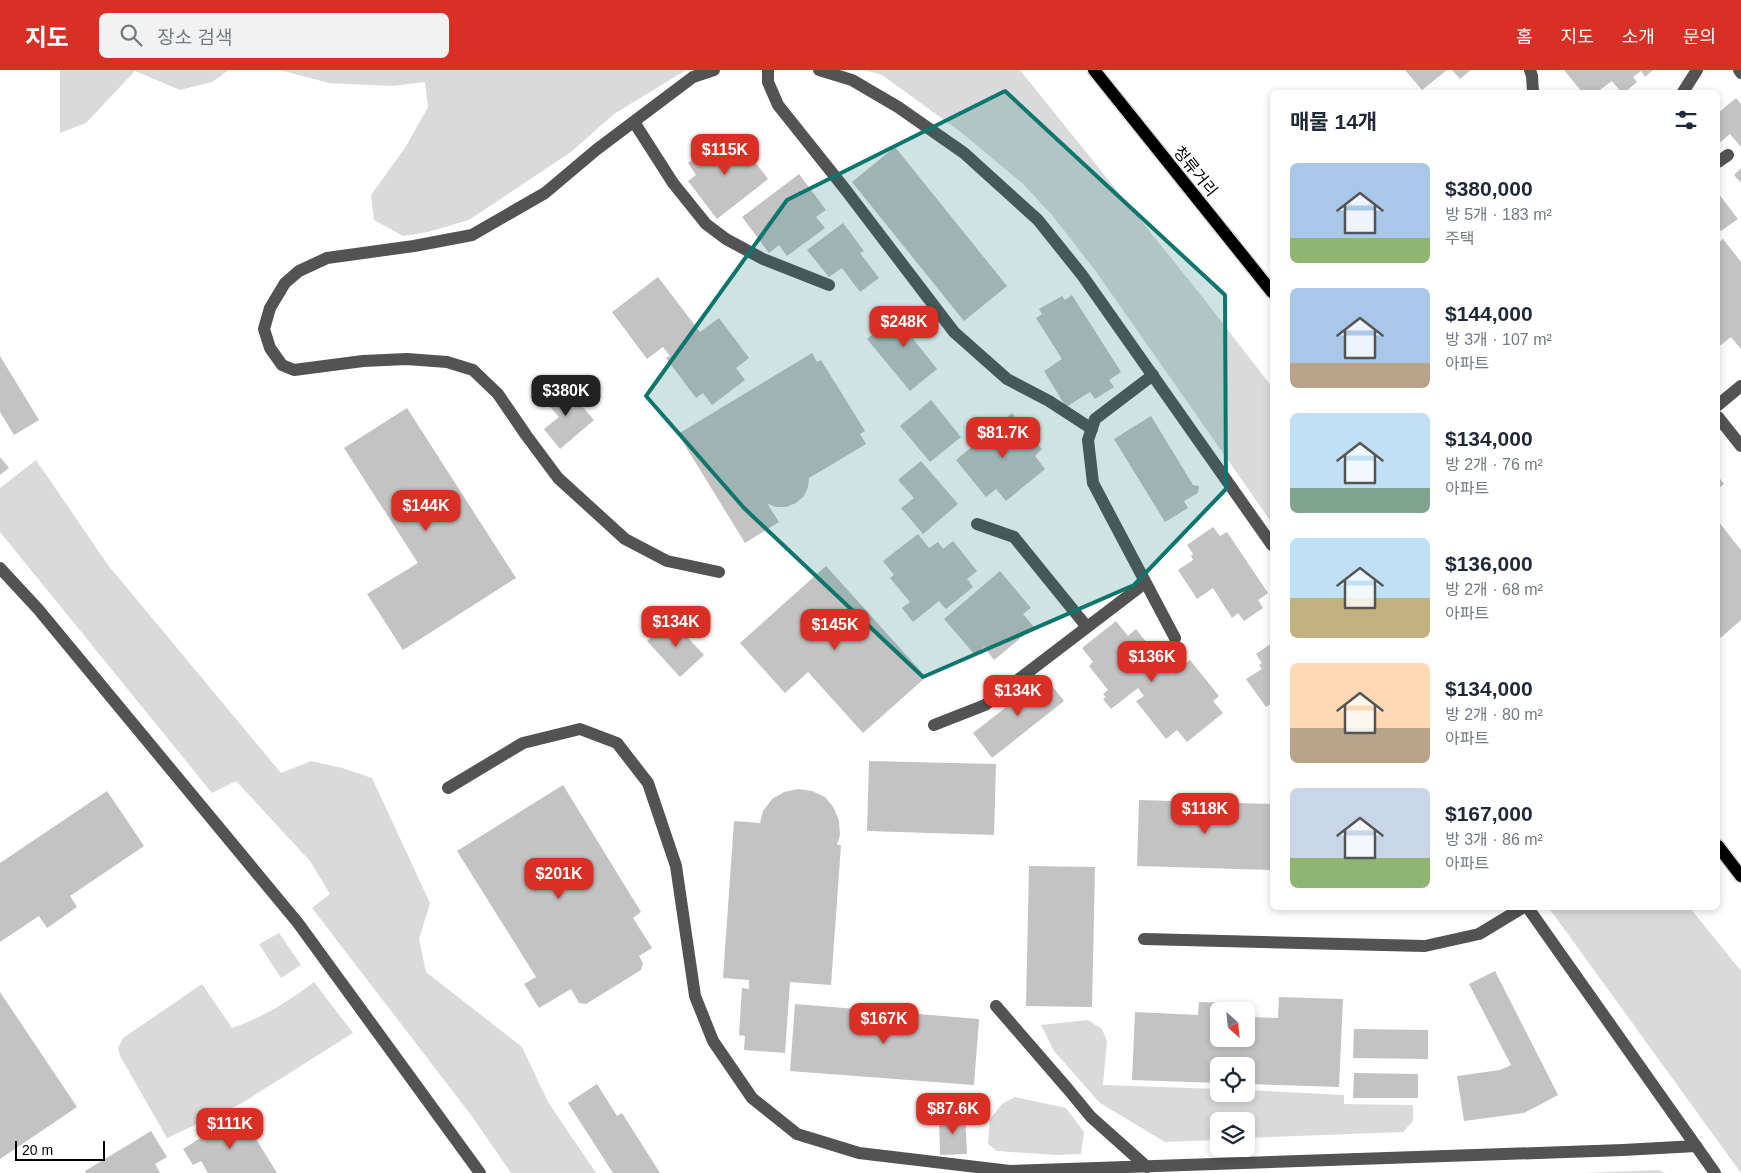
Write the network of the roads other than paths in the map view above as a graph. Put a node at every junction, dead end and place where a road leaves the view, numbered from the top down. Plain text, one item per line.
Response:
1 (714, 70) edge
2 (768, 70) edge
3 (819, 70) edge
4 (1094, 70) edge
5 (1530, 70) edge
6 (1698, 70) edge
7 (1533, 90) edge
8 (1684, 90) edge
9 (634, 122) junction
10 (829, 285) dead end
11 (1270, 290) edge
12 (1152, 375) junction
13 (1741, 386) edge
14 (1720, 403) edge
15 (1720, 420) edge
16 (1092, 428) junction
17 (1741, 446) edge
18 (977, 524) dead end
19 (1270, 543) edge
20 (0, 568) edge
21 (718, 572) dead end
22 (1145, 583) junction
23 (1087, 627) junction
24 (1175, 638) dead end
25 (934, 725) dead end
26 (448, 788) dead end
27 (1720, 849) edge
28 (1741, 876) edge
29 (1519, 910) edge
30 (1529, 910) edge
31 (1144, 939) dead end
32 (996, 1006) dead end
33 (1696, 1146) junction
34 (1147, 1167) junction
35 (1084, 1171) edge
36 (480, 1173) edge
37 (1715, 1173) edge

1 - 9 street
2 - 16 street
3 - 12 street
4 - 11 main road, 청류거리
5 - 7 street
6 - 8 street
9 - 10 street
9 - 21 street
12 - 16 street
12 - 19 street
13 - 14 street
15 - 17 street
16 - 22 street
18 - 23 street
20 - 36 street
22 - 23 street
22 - 24 street
23 - 25 street
26 - 35 street
27 - 28 main road
29 - 31 street
30 - 33 street
32 - 34 street
33 - 34 street
33 - 37 street
34 - 35 street

